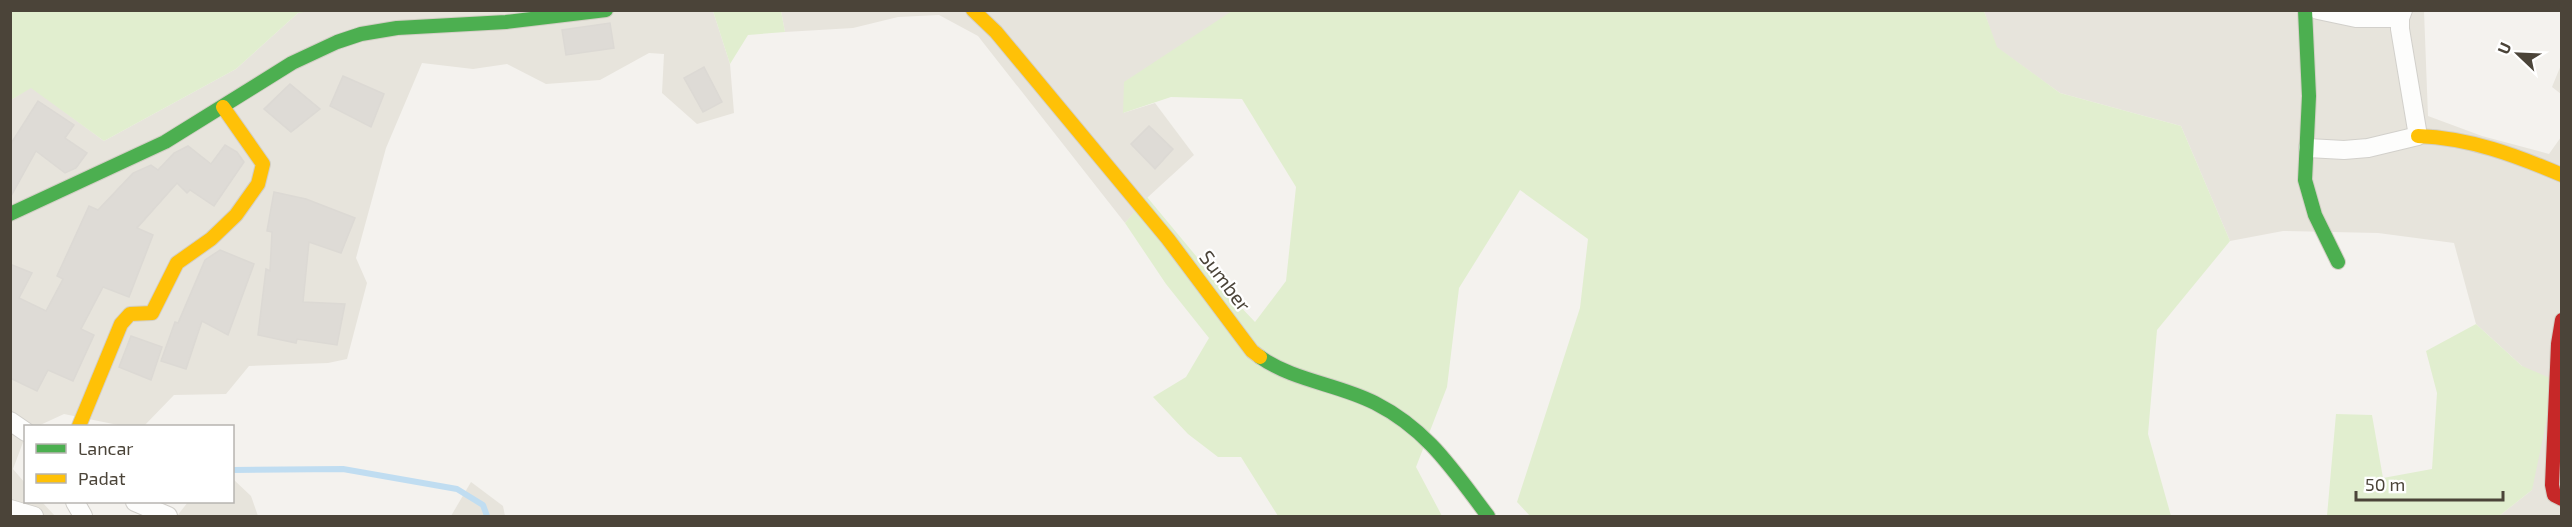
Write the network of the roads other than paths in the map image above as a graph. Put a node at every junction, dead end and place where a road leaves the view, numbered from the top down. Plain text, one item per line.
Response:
1 (606, 10) edge
2 (972, 10) edge
3 (2305, 10) edge
4 (2318, 10) edge
5 (2402, 14) edge
6 (223, 107) junction
7 (2418, 136) junction
8 (2308, 148) junction
9 (2562, 175) edge
10 (10, 214) edge
11 (2338, 262) dead end
12 (2562, 320) edge
13 (10, 421) edge
14 (79, 425) edge
15 (24, 431) edge
16 (2562, 499) edge
17 (139, 503) edge
18 (10, 509) edge
19 (34, 516) edge
20 (168, 516) edge
21 (1488, 516) edge

1 - 6 street
2 - 21 street, Sumber
3 - 8 street
4 - 5 street
5 - 7 street
6 - 10 street
6 - 14 street
7 - 8 street
7 - 9 street
8 - 11 street
12 - 16 street
13 - 15 street
17 - 20 street
18 - 19 street

